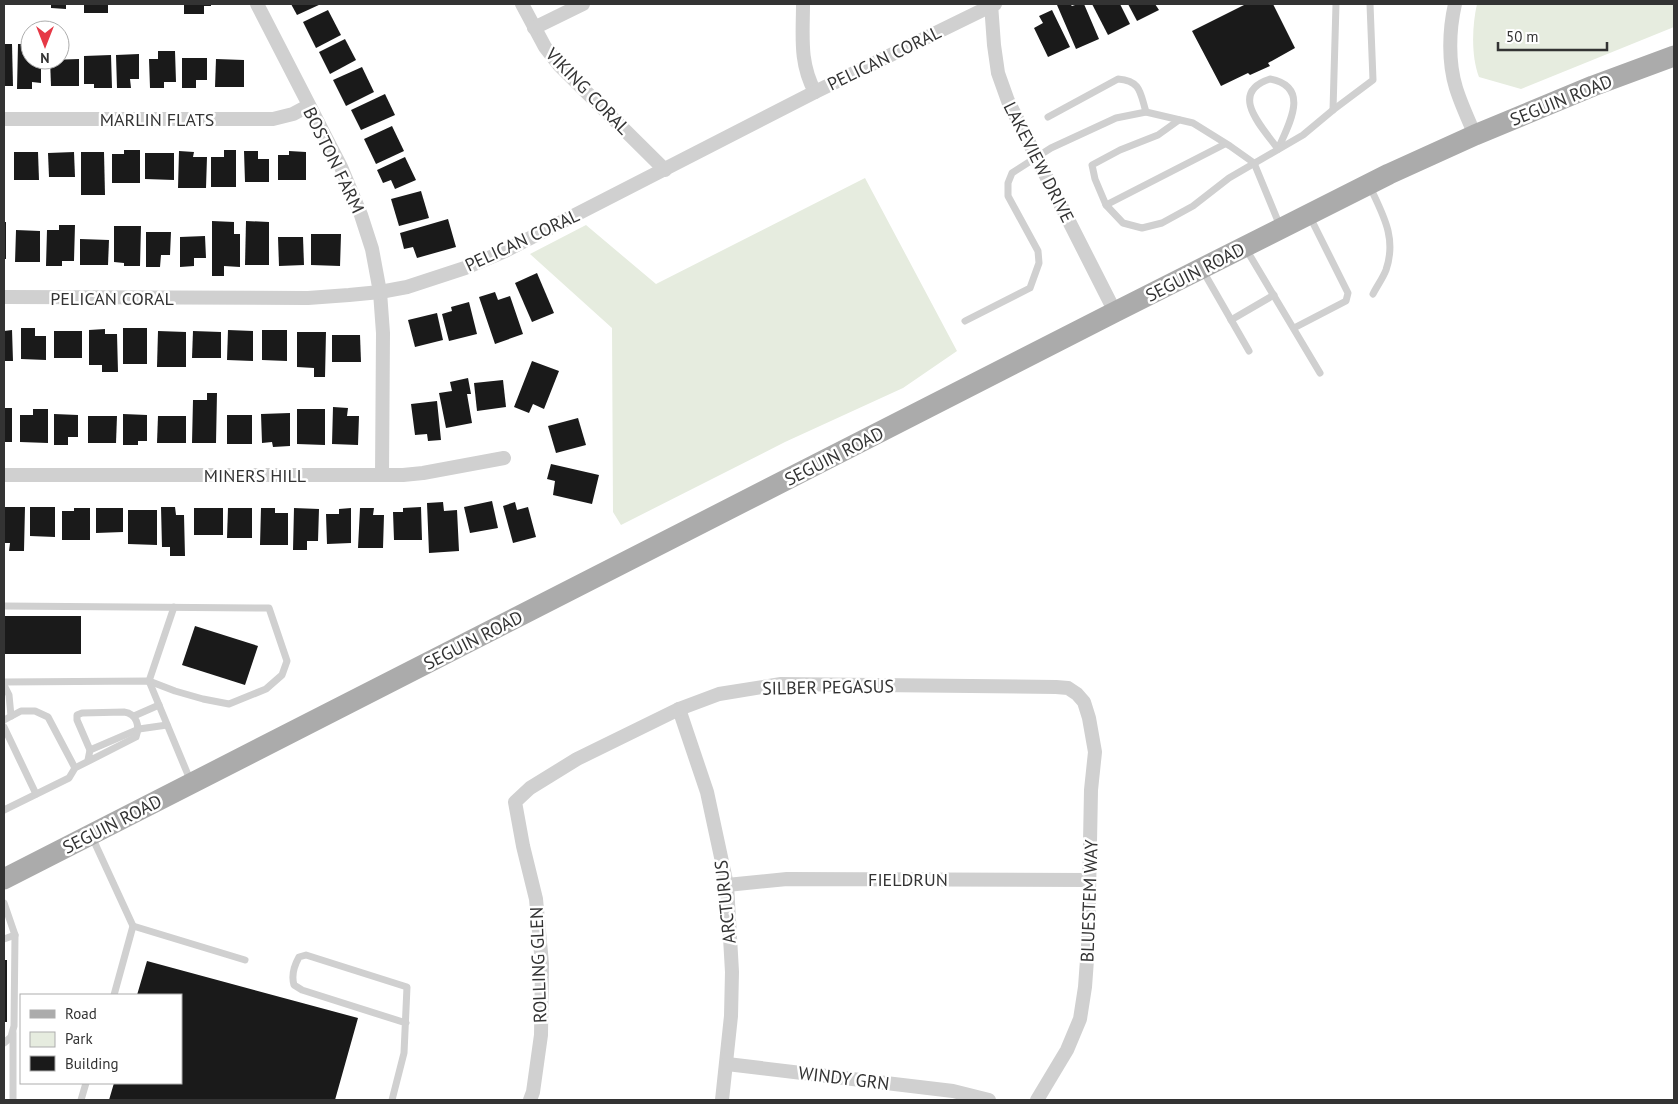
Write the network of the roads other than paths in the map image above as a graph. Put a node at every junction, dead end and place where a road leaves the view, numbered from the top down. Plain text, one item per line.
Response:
1 (257, 4) edge
2 (522, 4) edge
3 (583, 4) edge
4 (803, 4) edge
5 (992, 4) edge
6 (1336, 4) edge
7 (1370, 4) edge
8 (1455, 4) edge
9 (534, 28) junction
10 (1674, 56) edge
11 (815, 92) junction
12 (308, 106) junction
13 (1333, 110) junction
14 (1146, 112) junction
15 (1048, 117) dead end
16 (4, 119) edge
17 (1179, 120) junction
18 (1475, 135) junction
19 (1225, 144) junction
20 (1278, 149) junction
21 (1037, 157) junction
22 (1254, 163) junction
23 (665, 170) junction
24 (1369, 184) junction
25 (1106, 205) junction
26 (1309, 214) junction
27 (1282, 228) junction
28 (1245, 246) junction
29 (1201, 268) junction
30 (380, 292) junction
31 (1373, 294) dead end
32 (1274, 295) junction
33 (4, 297) edge
34 (1115, 312) junction
35 (1231, 320) junction
36 (965, 321) dead end
37 (1294, 328) junction
38 (1249, 350) dead end
39 (1320, 373) dead end
40 (504, 458) dead end
41 (4, 475) edge
42 (382, 475) junction
43 (4, 606) edge
44 (174, 607) junction
45 (149, 681) junction
46 (4, 683) edge
47 (1077, 694) joint
48 (159, 705) junction
49 (679, 709) junction
50 (11, 716) junction
51 (134, 716) junction
52 (4, 720) edge
53 (167, 724) junction
54 (4, 727) edge
55 (139, 729) junction
56 (90, 750) junction
57 (88, 760) junction
58 (74, 768) junction
59 (192, 784) junction
60 (36, 794) junction
61 (515, 802) joint
62 (4, 810) edge
63 (91, 835) junction
64 (4, 879) edge
65 (1090, 880) junction
66 (727, 885) junction
67 (4, 903) edge
68 (133, 926) junction
69 (16, 935) junction
70 (4, 939) edge
71 (245, 960) dead end
72 (114, 994) edge
73 (406, 1023) junction
74 (13, 1032) junction
75 (4, 1043) edge
76 (727, 1064) junction
77 (86, 1084) edge
78 (12, 1100) edge
79 (81, 1100) edge
80 (392, 1100) edge
81 (530, 1100) edge
82 (722, 1100) edge
83 (989, 1100) edge
84 (1037, 1100) edge

1 - 12 street, BOSTON FARM
2 - 9 street, VIKING CORAL
3 - 9 street
4 - 11 street
5 - 11 street, PELICAN CORAL
5 - 21 street, LAKEVIEW DRIVE
6 - 13 lane
7 - 13 lane
8 - 18 street
9 - 23 street, VIKING CORAL
10 - 18 main road, SEGUIN ROAD
11 - 23 street, PELICAN CORAL
12 - 16 street, MARLIN FLATS
12 - 30 street, BOSTON FARM
13 - 20 lane
14 - 15 lane
14 - 17 lane
14 - 21 lane
17 - 19 lane
17 - 25 lane
18 - 24 main road, SEGUIN ROAD
19 - 22 lane
19 - 25 lane
20 - 20 lane
20 - 22 lane
21 - 34 street, LAKEVIEW DRIVE
21 - 36 lane
22 - 25 lane
22 - 27 lane
23 - 30 street, PELICAN CORAL
24 - 26 main road, SEGUIN ROAD
24 - 31 lane
26 - 27 main road, SEGUIN ROAD
26 - 37 lane
27 - 28 main road, SEGUIN ROAD
28 - 29 main road, SEGUIN ROAD
28 - 32 lane
29 - 34 main road, SEGUIN ROAD
29 - 35 lane
30 - 33 street, PELICAN CORAL
30 - 42 street, BOSTON FARM
32 - 35 lane
32 - 37 lane
34 - 59 main road, SEGUIN ROAD
35 - 38 lane
37 - 39 lane
40 - 42 street, MINERS HILL
41 - 42 street, MINERS HILL
43 - 44 lane
44 - 45 lane
44 - 45 lane
45 - 46 lane
45 - 48 lane
46 - 50 lane
47 - 49 street, SILBER PEGASUS
47 - 65 street, BLUESTEM WAY
48 - 51 lane
48 - 53 lane
49 - 61 street, SILBER PEGASUS
49 - 66 street, ARCTURUS
50 - 52 lane
50 - 58 lane
51 - 55 lane
51 - 56 lane
53 - 55 lane
53 - 59 lane
54 - 60 lane
55 - 56 lane
55 - 57 lane
56 - 57 lane
57 - 58 lane
58 - 60 lane
59 - 63 main road, SEGUIN ROAD
60 - 62 lane
61 - 81 street, ROLLING GLEN
63 - 64 main road, SEGUIN ROAD
63 - 68 lane
65 - 66 street, FIELDRUN
65 - 84 street, BLUESTEM WAY
66 - 76 street, ARCTURUS
67 - 69 lane
68 - 71 lane
68 - 72 lane
69 - 70 lane
69 - 74 lane
73 - 73 lane
73 - 80 lane
74 - 75 lane
74 - 78 lane
76 - 82 street, ARCTURUS
76 - 83 street, WINDY GRN
77 - 79 lane

